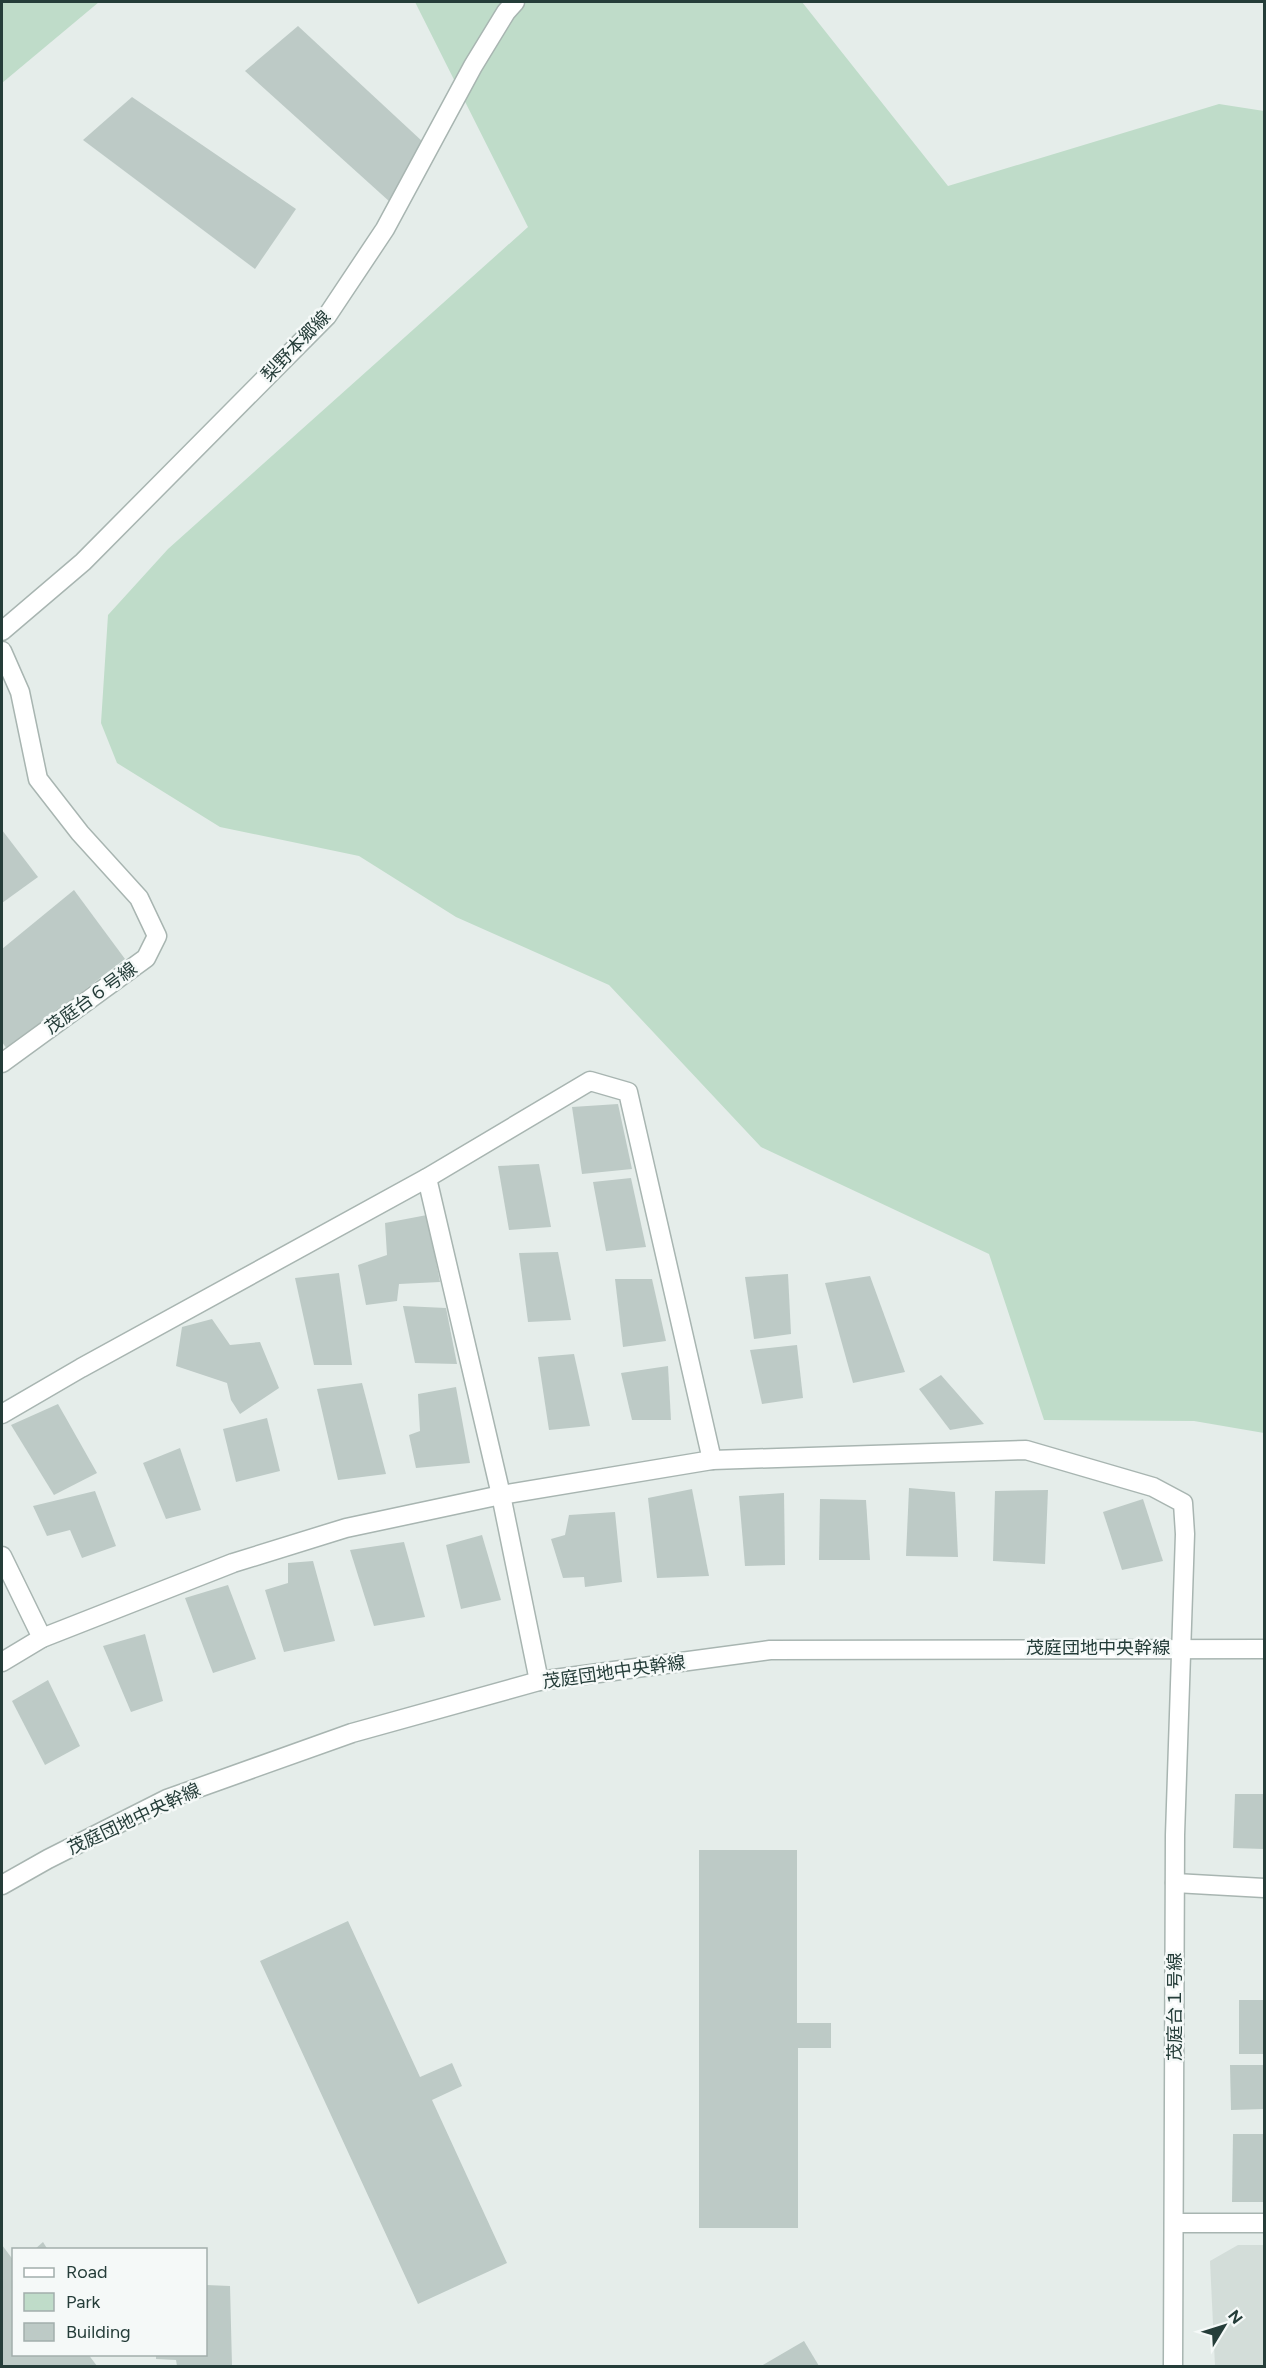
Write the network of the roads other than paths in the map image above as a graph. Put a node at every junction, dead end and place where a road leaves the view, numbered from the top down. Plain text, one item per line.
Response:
1 (515, 2) edge
2 (2, 631) edge
3 (2, 651) edge
4 (2, 1063) edge
5 (427, 1178) junction
6 (2, 1414) edge
7 (712, 1460) junction
8 (501, 1495) junction
9 (2, 1556) edge
10 (42, 1638) junction
11 (1181, 1648) junction
12 (1264, 1649) edge
13 (2, 1662) edge
14 (539, 1681) junction
15 (1175, 1883) junction
16 (2, 1885) edge
17 (1264, 1888) edge
18 (1174, 2223) junction
19 (1264, 2223) edge
20 (1173, 2367) edge

1 - 2 street, 梨野本郷線
3 - 4 street, 茂庭台６号線
5 - 6 street
5 - 7 street
5 - 8 street
7 - 8 street
7 - 11 street, 茂庭台１号線
8 - 10 street
8 - 14 street
9 - 10 street
10 - 13 street
11 - 12 street, 茂庭団地中央幹線
11 - 14 street, 茂庭団地中央幹線
11 - 15 street, 茂庭台１号線
14 - 16 street, 茂庭団地中央幹線
15 - 17 street
15 - 18 street, 茂庭台１号線
18 - 19 street
18 - 20 street, 茂庭台１号線

